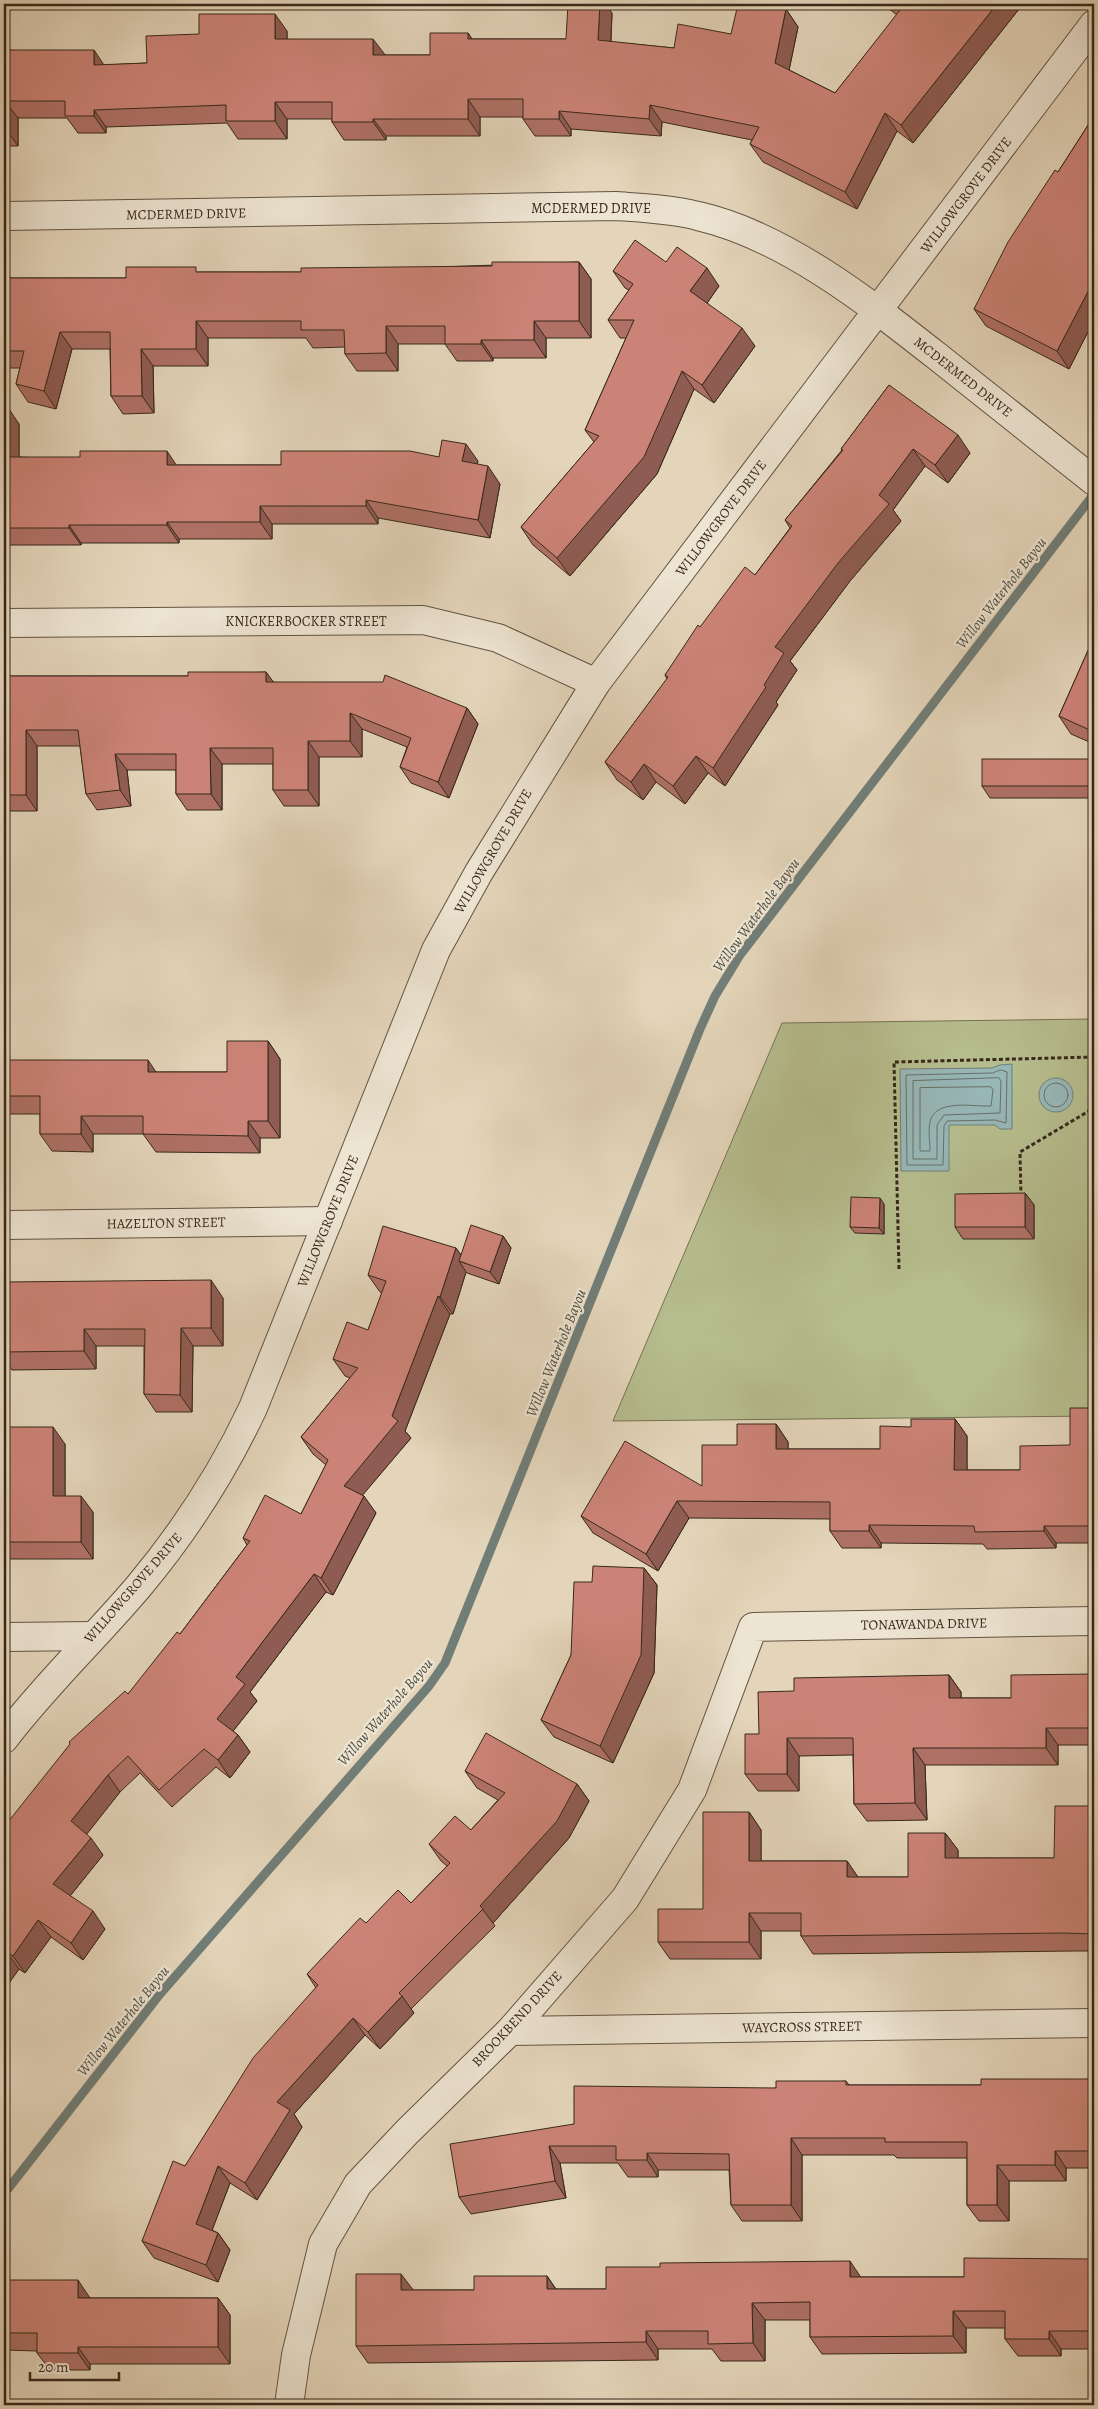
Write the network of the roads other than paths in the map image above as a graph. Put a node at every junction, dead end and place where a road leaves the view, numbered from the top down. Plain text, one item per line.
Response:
1 (1094, 24) edge
2 (4, 216) edge
3 (878, 310) junction
4 (1094, 481) edge
5 (4, 623) edge
6 (596, 683) junction
7 (328, 1221) junction
8 (4, 1225) edge
9 (1094, 1621) edge
10 (753, 1627) joint
11 (93, 1636) junction
12 (4, 1637) edge
13 (4, 1739) edge
14 (1094, 2023) edge
15 (510, 2031) junction
16 (289, 2405) edge

1 - 3 street, WILLOWGROVE DRIVE
2 - 3 street, MCDERMED DRIVE
3 - 4 street, MCDERMED DRIVE
3 - 6 street, WILLOWGROVE DRIVE
5 - 6 street, KNICKERBOCKER STREET
6 - 7 street, WILLOWGROVE DRIVE
7 - 8 street, HAZELTON STREET
7 - 11 street, WILLOWGROVE DRIVE
9 - 10 street, TONAWANDA DRIVE
10 - 15 street, BROOKBEND DRIVE
11 - 12 street
11 - 13 street, WILLOWGROVE DRIVE
14 - 15 street, WAYCROSS STREET
15 - 16 street, BROOKBEND DRIVE

